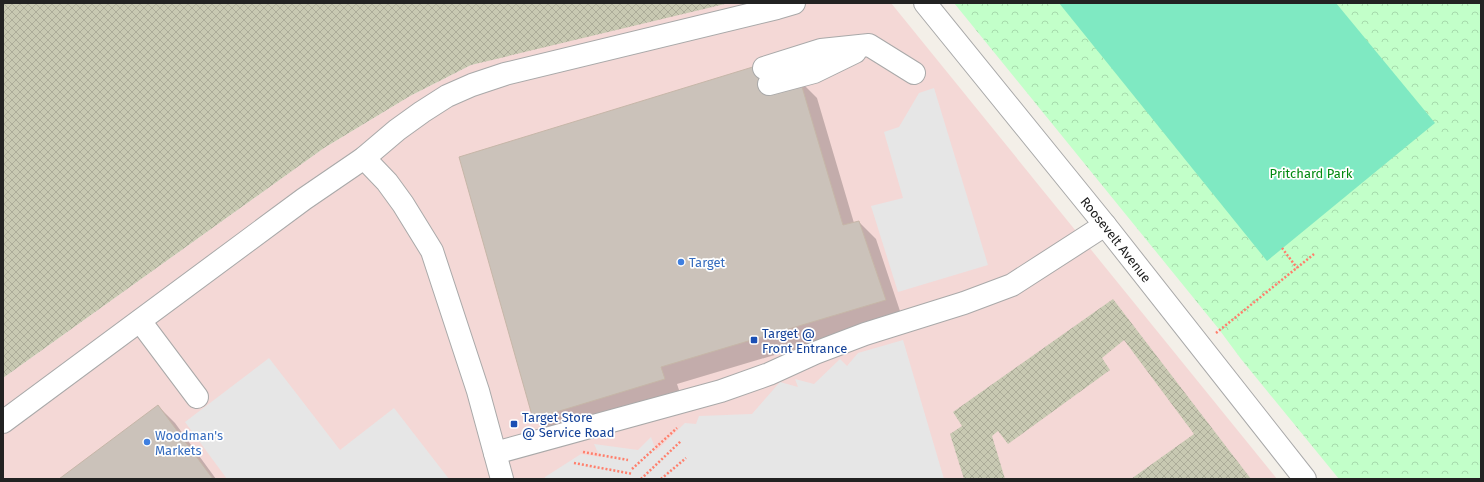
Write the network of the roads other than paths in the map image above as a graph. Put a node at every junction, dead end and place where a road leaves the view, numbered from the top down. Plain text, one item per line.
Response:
1 (794, 3) edge
2 (925, 3) edge
3 (914, 73) dead end
4 (766, 76) dead end
5 (364, 158) junction
6 (1104, 225) junction
7 (140, 321) junction
8 (197, 397) dead end
9 (3, 422) edge
10 (495, 453) junction
11 (502, 479) edge
12 (1305, 479) edge

1 - 5 street
2 - 6 street, Roosevelt Avenue
3 - 4 street
5 - 7 street
5 - 10 street
6 - 10 street
6 - 12 street, Roosevelt Avenue
7 - 8 street
7 - 9 street
10 - 11 street

